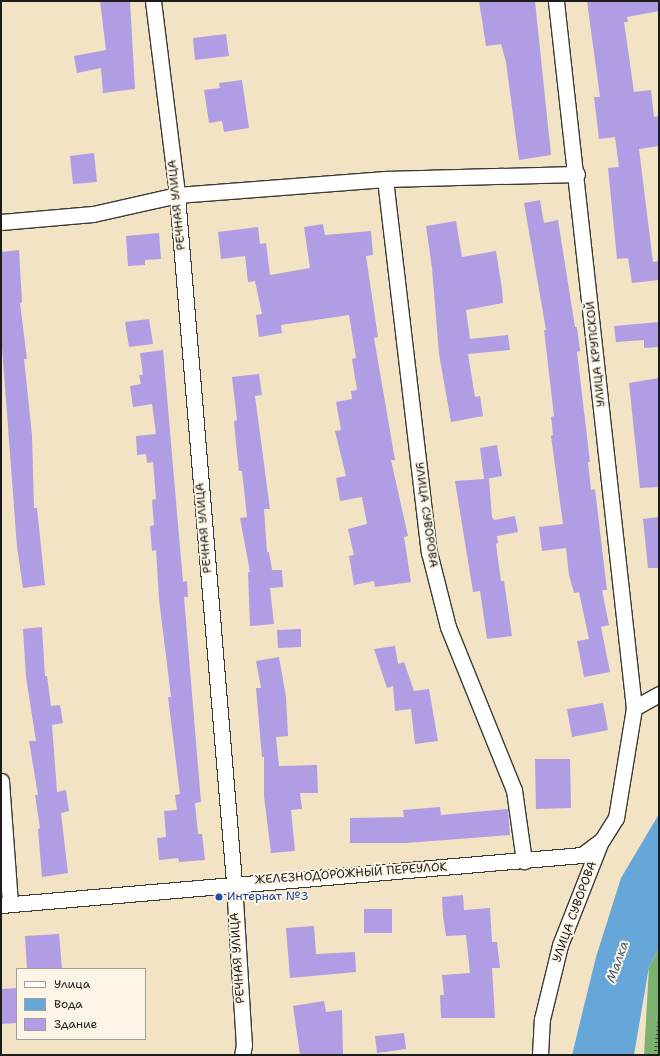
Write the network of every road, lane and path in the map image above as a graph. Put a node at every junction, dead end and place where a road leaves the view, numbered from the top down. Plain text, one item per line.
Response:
1 (153, 1) edge
2 (556, 1) edge
3 (577, 174) junction
4 (386, 179) junction
5 (177, 195) junction
6 (1, 222) edge
7 (659, 694) edge
8 (634, 708) junction
9 (1, 781) edge
10 (602, 840) junction
11 (524, 861) junction
12 (234, 883) junction
13 (6, 904) edge
14 (659, 1019) edge
15 (242, 1055) edge
16 (540, 1055) edge
17 (655, 1055) edge

1 - 5 street, РЕЧНАЯ УЛИЦА
2 - 3 street, УЛИЦА КРУПСКОЙ
3 - 4 street
3 - 8 street, УЛИЦА КРУПСКОЙ
4 - 5 street
4 - 11 street, УЛИЦА СУВОРОВА
5 - 6 street
5 - 12 street, РЕЧНАЯ УЛИЦА
7 - 8 street
8 - 10 street, УЛИЦА КРУПСКОЙ
9 - 13 street
10 - 11 street, ЖЕЛЕЗНОДОРОЖНЫЙ ПЕРЕУЛОК
10 - 16 street, УЛИЦА СУВОРОВА
11 - 12 street, ЖЕЛЕЗНОДОРОЖНЫЙ ПЕРЕУЛОК
12 - 13 street, ЖЕЛЕЗНОДОРОЖНЫЙ ПЕРЕУЛОК
12 - 15 street, РЕЧНАЯ УЛИЦА
14 - 17 path

